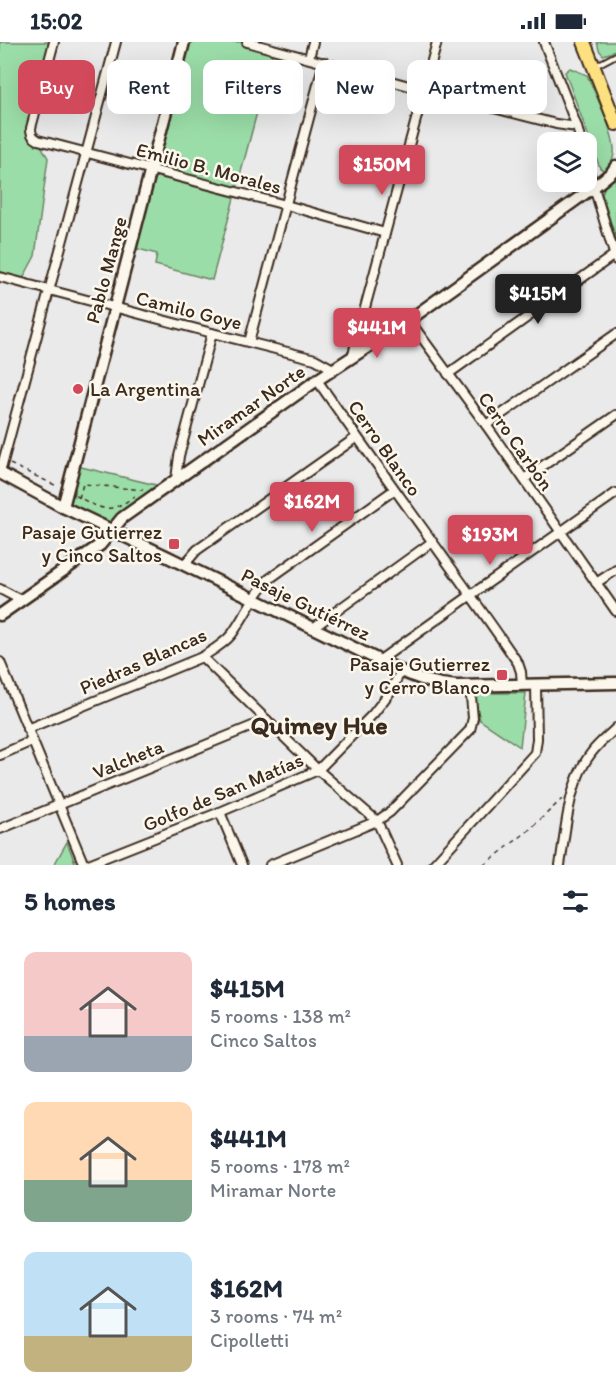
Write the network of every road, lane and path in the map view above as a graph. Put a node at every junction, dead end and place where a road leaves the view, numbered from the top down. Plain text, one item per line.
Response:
1 (54, 42) edge
2 (116, 42) edge
3 (184, 42) edge
4 (248, 42) edge
5 (313, 42) edge
6 (437, 42) edge
7 (544, 42) edge
8 (584, 42) edge
9 (616, 55) edge
10 (309, 58) junction
11 (316, 60) edge
12 (432, 60) edge
13 (593, 66) junction
14 (315, 96) edge
15 (418, 114) edge
16 (520, 114) edge
17 (616, 124) edge
18 (577, 127) junction
19 (578, 132) edge
20 (87, 153) junction
21 (616, 166) edge
22 (151, 170) junction
23 (597, 184) edge
24 (587, 192) edge
25 (595, 192) edge
26 (286, 205) junction
27 (385, 234) junction
28 (615, 258) edge
29 (0, 277) edge
30 (49, 290) junction
31 (115, 308) junction
32 (409, 320) junction
33 (212, 333) junction
34 (616, 334) edge
35 (249, 342) junction
36 (353, 356) junction
37 (333, 369) junction
38 (448, 374) junction
39 (317, 380) junction
40 (616, 415) edge
41 (486, 425) junction
42 (357, 437) junction
43 (3, 461) junction
44 (0, 473) edge
45 (176, 479) junction
46 (524, 479) junction
47 (394, 490) junction
48 (67, 491) junction
49 (616, 493) edge
50 (79, 498) junction
51 (63, 507) junction
52 (112, 530) junction
53 (560, 532) junction
54 (432, 542) junction
55 (184, 565) junction
56 (616, 570) edge
57 (596, 583) junction
58 (0, 589) edge
59 (471, 595) junction
60 (253, 599) junction
61 (21, 600) junction
62 (616, 611) edge
63 (0, 615) edge
64 (313, 628) junction
65 (202, 657) junction
66 (380, 660) junction
67 (0, 662) edge
68 (401, 671) junction
69 (616, 683) edge
70 (4, 684) edge
71 (536, 685) junction
72 (470, 686) junction
73 (522, 686) junction
74 (267, 720) junction
75 (616, 728) edge
76 (27, 729) junction
77 (32, 741) junction
78 (0, 755) edge
79 (318, 770) junction
80 (574, 788) junction
81 (59, 805) junction
82 (220, 812) junction
83 (377, 821) junction
84 (0, 829) edge
85 (85, 865) edge
86 (242, 865) edge
87 (270, 865) edge
88 (397, 865) edge
89 (433, 865) edge
90 (484, 865) edge
91 (560, 865) edge

1 - 20 street, Emilio B. Morales
2 - 20 street
3 - 22 street, Pablo Mange
4 - 10 street
5 - 10 street
6 - 12 street
7 - 18 street
8 - 13 main road
9 - 13 lane
10 - 11 street
13 - 17 main road
14 - 26 street
15 - 27 street
16 - 18 street
18 - 19 street
20 - 22 street, Emilio B. Morales
20 - 30 street
21 - 23 street, Miramar Norte
22 - 26 street, Emilio B. Morales
22 - 31 street, Pablo Mange
24 - 32 street, Miramar Norte
25 - 28 street
26 - 27 street, Emilio B. Morales
26 - 35 street
27 - 36 street
28 - 38 street
29 - 30 street, Camilo Goye
30 - 31 street, Camilo Goye
30 - 43 street
31 - 33 street, Camilo Goye
31 - 48 street, Pablo Mange
32 - 36 street, Miramar Norte
32 - 38 street, Cerro Carbón
33 - 35 street, Camilo Goye
33 - 45 street
34 - 41 street
35 - 37 street, Camilo Goye
36 - 37 street, Miramar Norte
37 - 39 street, Miramar Norte
38 - 41 street, Cerro Carbón
39 - 42 street, Cerro Blanco
39 - 45 street, Miramar Norte
40 - 46 street
41 - 46 street, Cerro Carbón
42 - 47 street, Cerro Blanco
42 - 55 street
43 - 44 street
43 - 48 path
44 - 51 street, Pasaje Gutiérrez
45 - 52 street, Miramar Norte
46 - 53 street, Cerro Carbón
47 - 54 street, Cerro Blanco
47 - 60 street, Piedras Blancas
48 - 50 path
48 - 51 street, Pablo Mange
49 - 53 street
50 - 50 path
51 - 52 street, Pasaje Gutiérrez
52 - 55 street, Pasaje Gutiérrez
52 - 61 street, Miramar Norte
53 - 57 street, Cerro Carbón
53 - 59 street
54 - 59 street, Cerro Blanco
54 - 64 street
55 - 60 street, Pasaje Gutiérrez
56 - 57 street
57 - 62 street, Cerro Carbón
58 - 61 street
59 - 66 street
59 - 73 street, Cerro Blanco
60 - 64 street, Pasaje Gutiérrez
60 - 65 street, Piedras Blancas
61 - 63 street, Miramar Norte
64 - 66 street, Pasaje Gutiérrez
65 - 74 street
65 - 76 street, Piedras Blancas
66 - 68 street, Pasaje Gutiérrez
67 - 70 street
68 - 72 street, Pasaje Gutiérrez
68 - 79 street, Golfo de San Matías
69 - 71 street, Pasaje Gutiérrez
70 - 76 street
71 - 73 street, Pasaje Gutiérrez
71 - 89 street
72 - 73 street, Pasaje Gutiérrez
72 - 83 street
74 - 79 street
74 - 81 street, Valcheta
75 - 80 street
76 - 77 street
77 - 78 street
77 - 81 street
79 - 82 street, Golfo de San Matías
79 - 83 street
80 - 90 path
80 - 91 street
81 - 84 street, Valcheta
81 - 85 street
82 - 85 street, Golfo de San Matías
82 - 86 street
83 - 87 street
83 - 88 street

